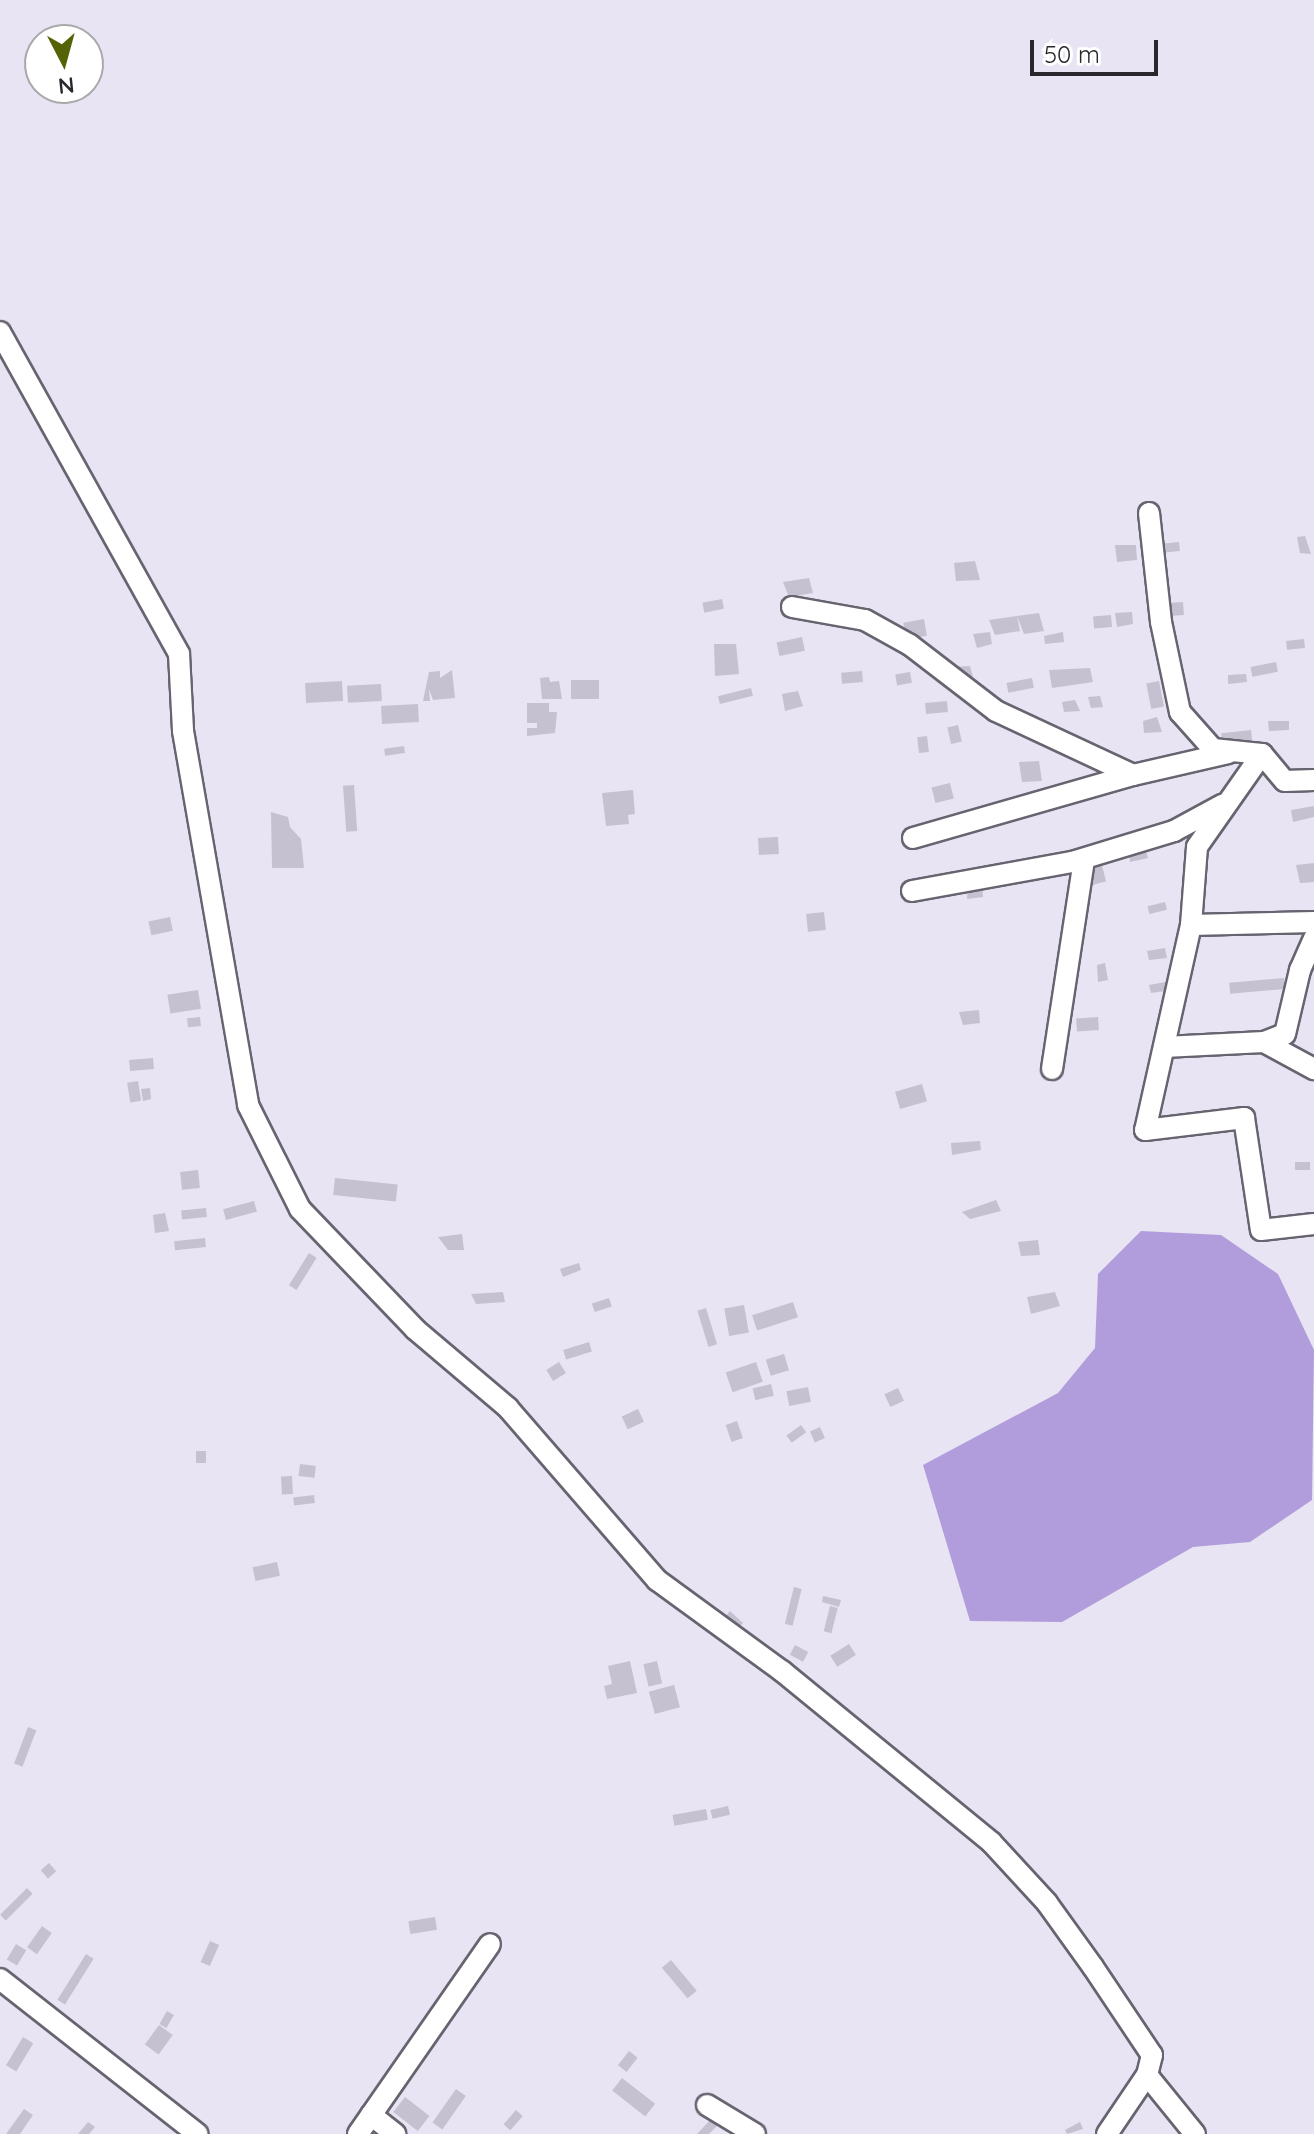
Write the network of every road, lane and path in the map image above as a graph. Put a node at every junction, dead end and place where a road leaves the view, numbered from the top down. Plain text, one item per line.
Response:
1 (0, 332) edge
2 (1149, 513) dead end
3 (792, 607) dead end
4 (1228, 753) junction
5 (1262, 754) junction
6 (1133, 775) junction
7 (1314, 780) edge
8 (1227, 803) junction
9 (913, 838) dead end
10 (1084, 859) junction
11 (912, 891) dead end
12 (1314, 922) edge
13 (1191, 925) junction
14 (1314, 939) edge
15 (1264, 1042) junction
16 (1164, 1047) junction
17 (1052, 1069) dead end
18 (1314, 1069) edge
19 (1314, 1224) edge
20 (490, 1944) dead end
21 (0, 1979) edge
22 (1147, 2075) junction
23 (707, 2105) dead end
24 (371, 2115) junction
25 (198, 2134) edge
26 (358, 2134) edge
27 (395, 2134) edge
28 (755, 2134) edge
29 (1107, 2134) edge
30 (1195, 2134) edge

1 - 22 street
2 - 4 street
3 - 6 street
4 - 5 street
4 - 6 street
5 - 7 street
5 - 8 street
6 - 9 street
8 - 10 street
8 - 13 street
10 - 11 street
10 - 17 street
12 - 13 street
13 - 16 street
14 - 15 street
15 - 16 street
15 - 18 street
16 - 19 street
20 - 24 street
21 - 25 street
22 - 29 street
22 - 30 street
23 - 28 street
24 - 26 street
24 - 27 street

